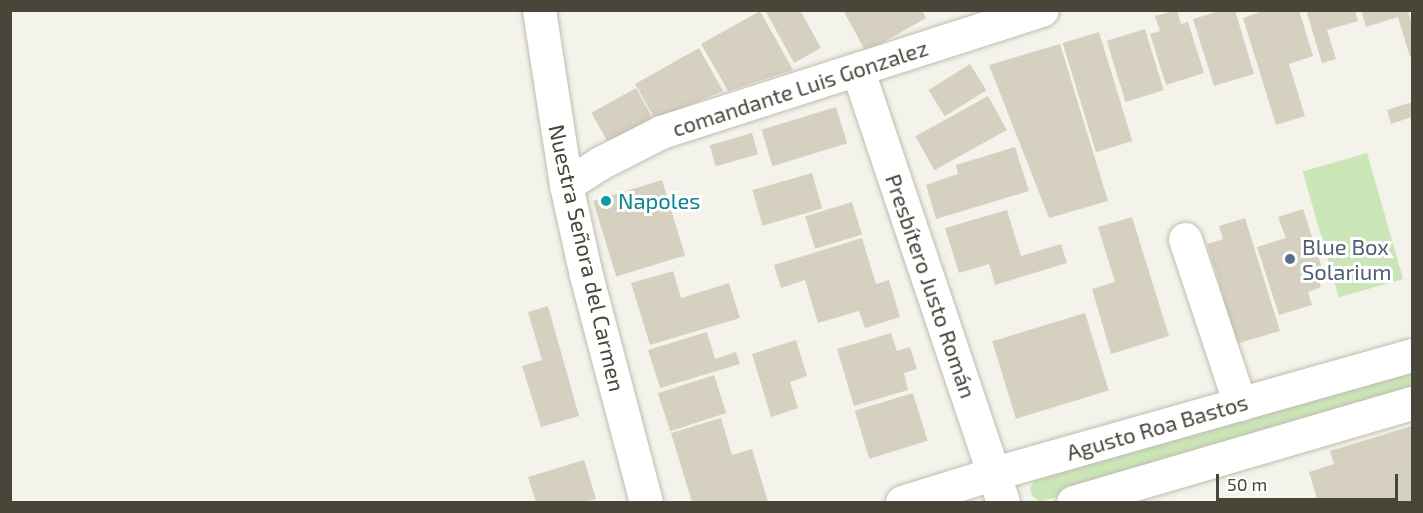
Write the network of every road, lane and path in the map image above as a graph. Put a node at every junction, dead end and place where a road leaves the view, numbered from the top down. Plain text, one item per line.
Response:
1 (539, 10) edge
2 (1042, 10) edge
3 (975, 20) edge
4 (858, 71) junction
5 (566, 185) junction
6 (1185, 239) dead end
7 (1413, 355) edge
8 (1413, 403) edge
9 (1240, 404) junction
10 (999, 488) edge
11 (646, 502) edge
12 (902, 502) edge
13 (1073, 502) edge

1 - 5 street, Nuestra Señora del Carmen
2 - 3 street, comandante Luis Gonzalez
3 - 4 street, comandante Luis Gonzalez
4 - 5 street, comandante Luis Gonzalez
4 - 10 street, Presbítero Justo Román
5 - 11 street, Nuestra Señora del Carmen
6 - 9 street
7 - 9 street, Agusto Roa Bastos
8 - 13 street
9 - 10 street, Agusto Roa Bastos
10 - 12 street, Agusto Roa Bastos

